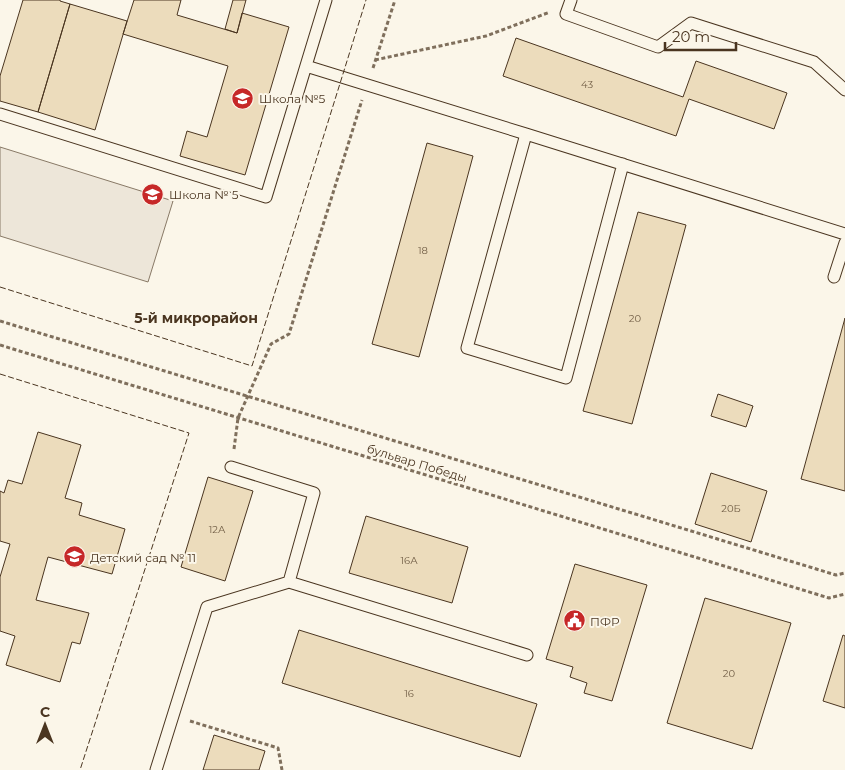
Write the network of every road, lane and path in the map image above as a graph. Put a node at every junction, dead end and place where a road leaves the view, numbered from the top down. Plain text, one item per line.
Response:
1 (326, 0) edge
2 (395, 0) edge
3 (570, 2) edge
4 (375, 60) junction
5 (306, 66) junction
6 (367, 85) junction
7 (845, 90) edge
8 (0, 114) edge
9 (526, 134) junction
10 (623, 164) junction
11 (845, 234) edge
12 (845, 243) edge
13 (834, 277) dead end
14 (0, 321) edge
15 (0, 345) edge
16 (247, 396) junction
17 (238, 418) junction
18 (231, 467) joint
19 (845, 573) edge
20 (289, 582) junction
21 (845, 594) edge
22 (527, 655) dead end
23 (173, 716) junction
24 (156, 770) edge
25 (282, 770) edge

1 - 5 lane
2 - 4 path
3 - 4 path
3 - 7 lane
4 - 6 path
5 - 6 lane
5 - 8 lane
6 - 9 lane
6 - 16 path
9 - 10 lane
9 - 10 lane
10 - 11 lane
12 - 13 lane
14 - 16 path
15 - 17 path, бульвар Победы
16 - 17 path
16 - 19 path
17 - 18 path
17 - 21 path, бульвар Победы
18 - 20 lane
20 - 22 lane
20 - 23 lane
23 - 24 lane
23 - 25 path

